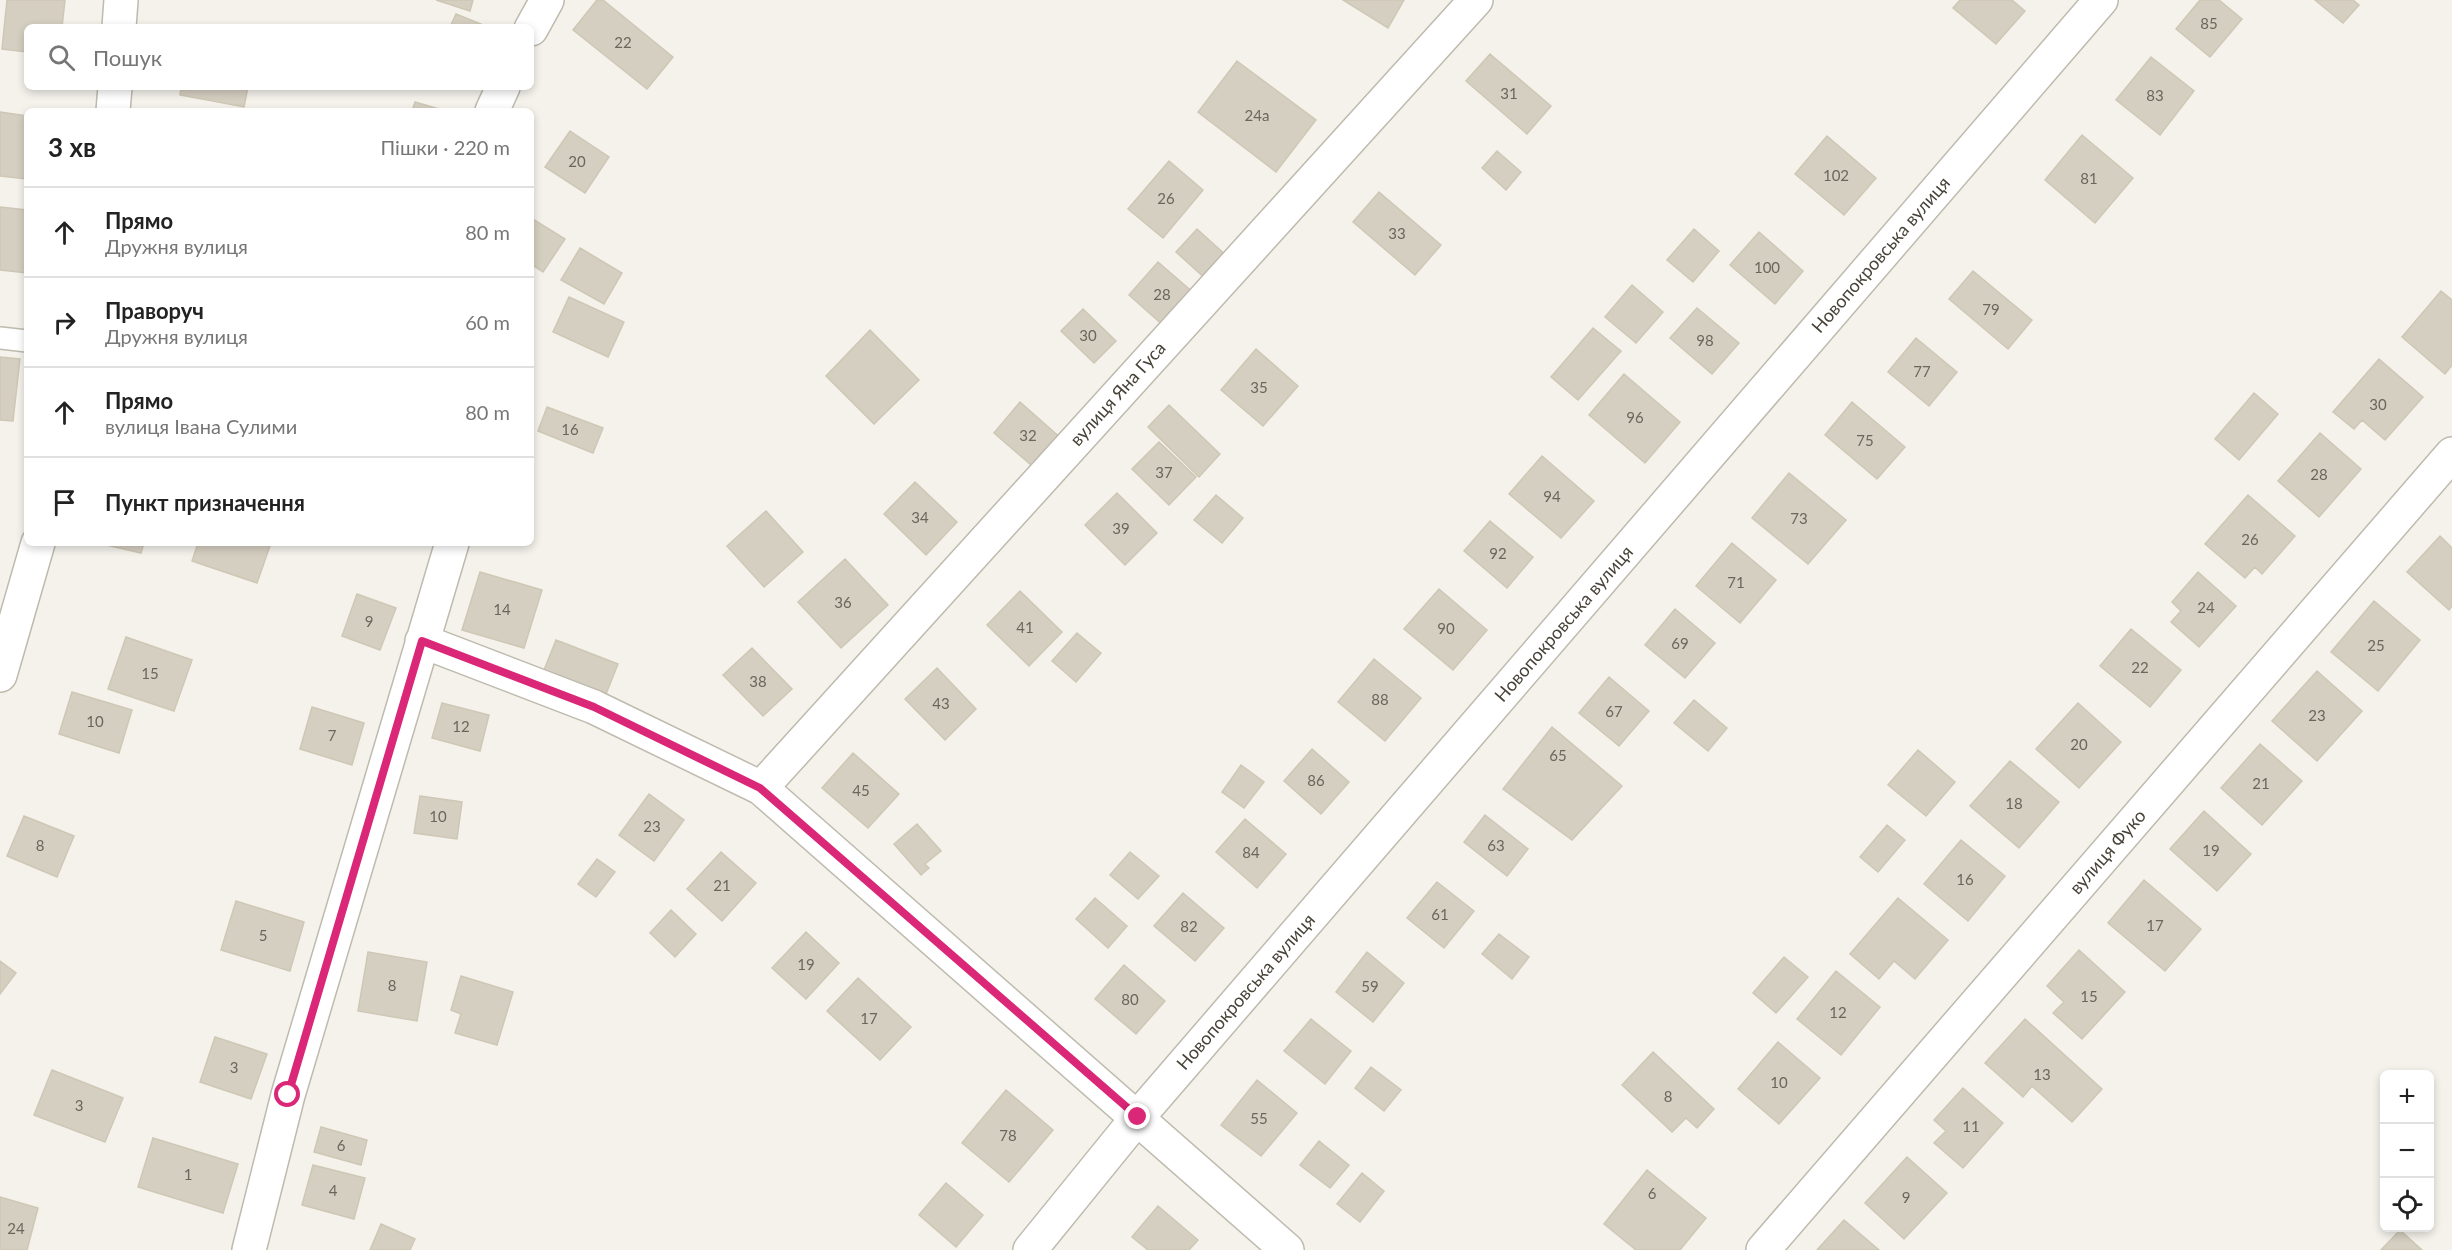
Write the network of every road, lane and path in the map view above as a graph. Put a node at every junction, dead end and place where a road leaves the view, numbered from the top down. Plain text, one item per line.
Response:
1 (121, 0) edge
2 (547, 0) edge
3 (1476, 0) edge
4 (2101, 0) edge
5 (119, 24) edge
6 (534, 24) edge
7 (115, 90) edge
8 (501, 90) edge
9 (113, 108) edge
10 (493, 108) edge
11 (0, 338) edge
12 (24, 341) edge
13 (2452, 454) edge
14 (37, 546) edge
15 (451, 546) edge
16 (422, 641) junction
17 (0, 675) edge
18 (760, 788) junction
19 (1138, 1117) junction
20 (249, 1250) edge
21 (1030, 1250) edge
22 (1287, 1250) edge
23 (1763, 1250) edge

1 - 5 street
2 - 6 street
3 - 18 street, вулиця Яна Гуса
4 - 19 street, Новопокровська вулиця
7 - 9 street
8 - 10 street
11 - 12 lane
13 - 23 street, вулиця Фуко
14 - 17 street
15 - 16 street
16 - 18 street
16 - 20 street
18 - 19 street
19 - 21 street, Новопокровська вулиця
19 - 22 street

